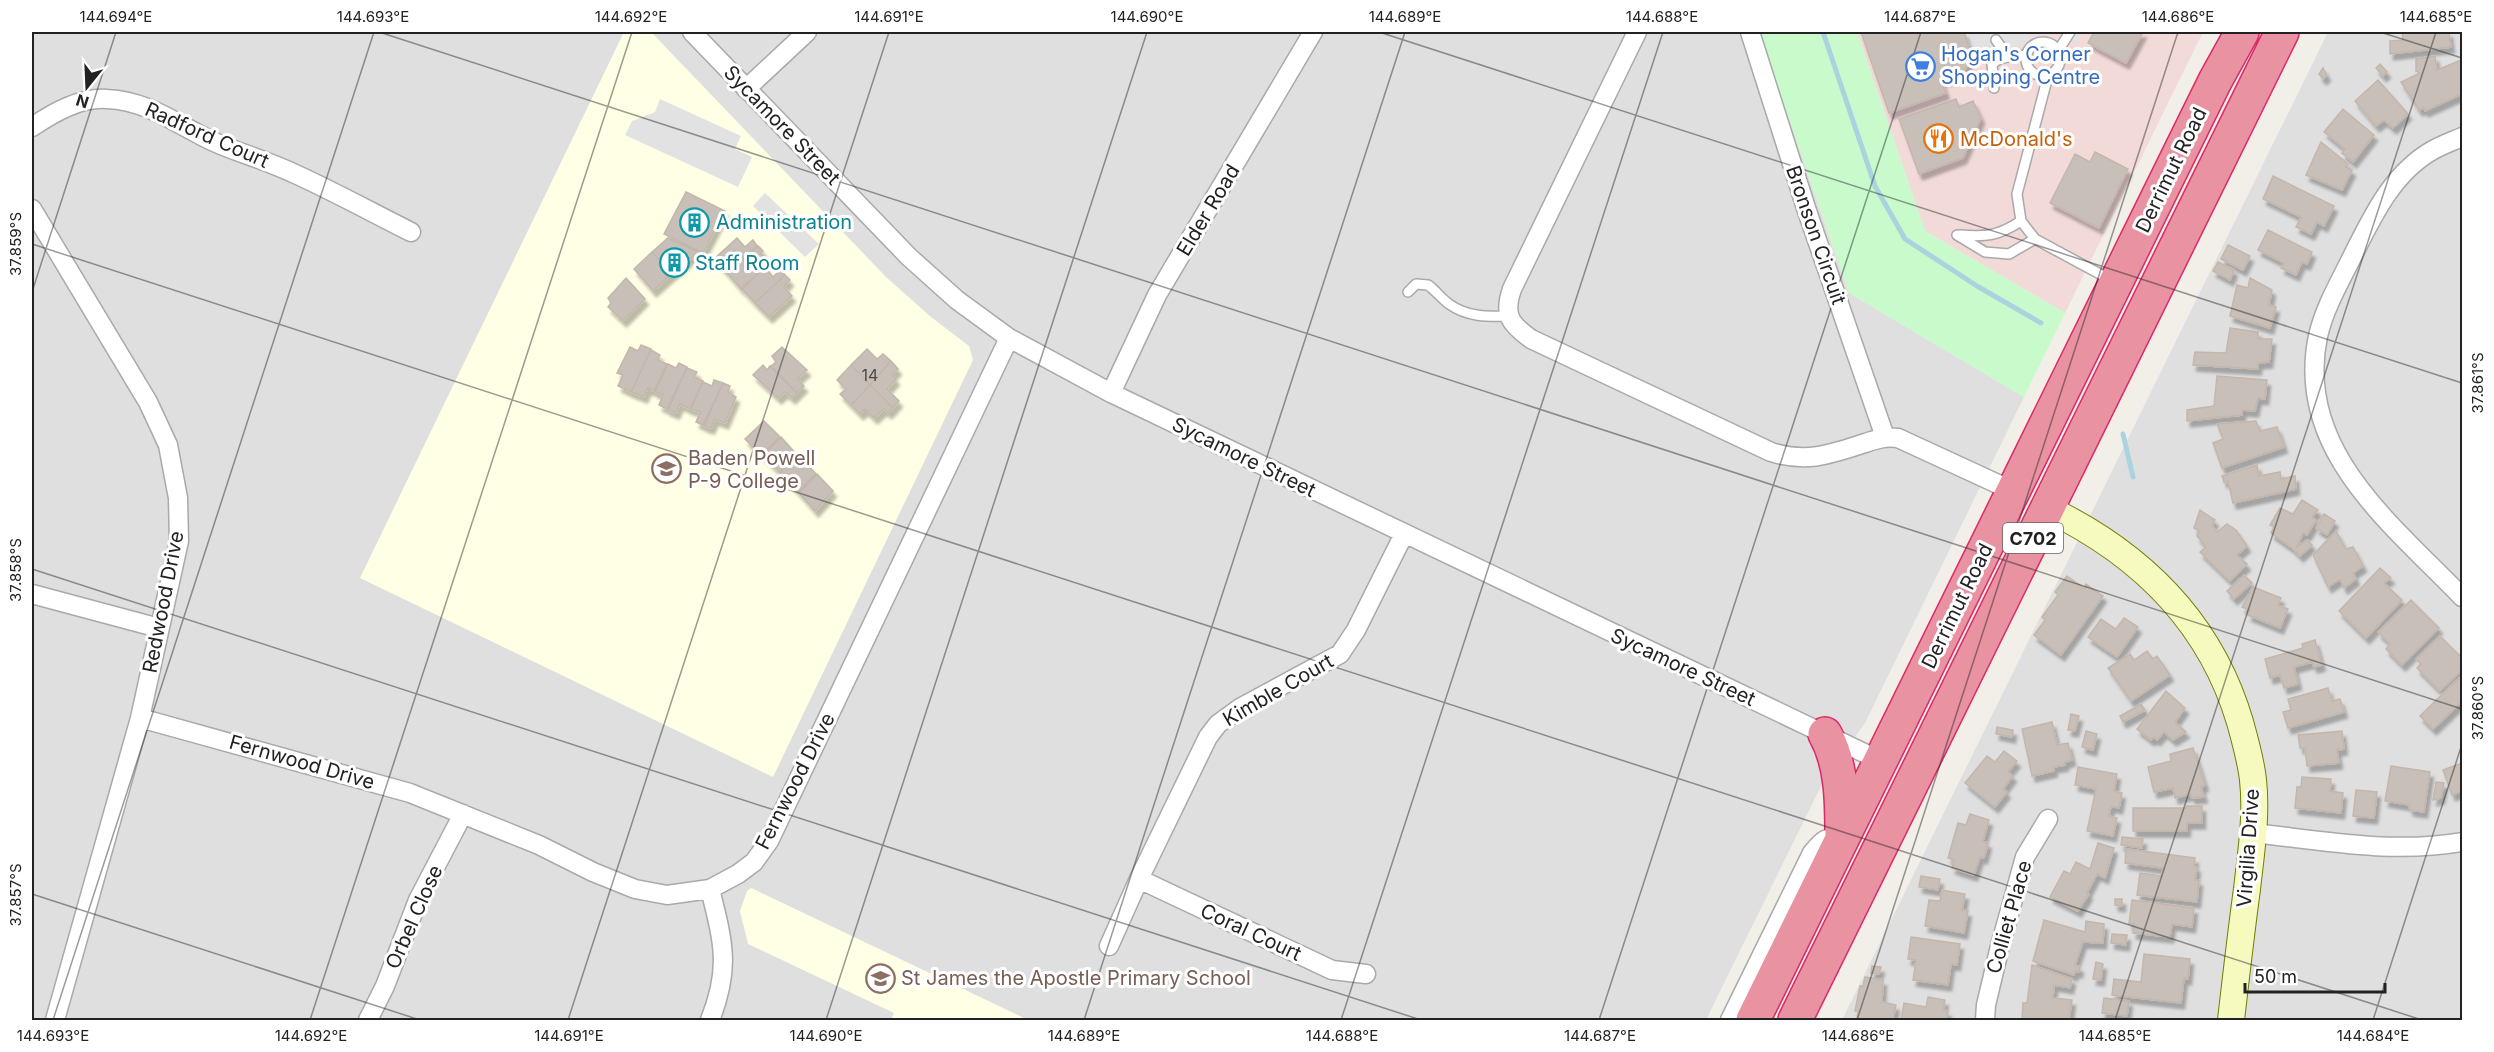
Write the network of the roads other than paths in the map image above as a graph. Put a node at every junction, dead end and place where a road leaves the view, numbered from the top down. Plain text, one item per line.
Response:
1 (692, 32) edge
2 (807, 32) edge
3 (1313, 32) edge
4 (1637, 32) edge
5 (1750, 32) edge
6 (2070, 32) edge
7 (2282, 32) edge
8 (2248, 35) edge
9 (1996, 40) dead end
10 (2058, 51) junction
11 (2026, 55) junction
12 (2008, 57) junction
13 (2048, 76) junction
14 (1994, 88) dead end
15 (746, 89) junction
16 (32, 127) edge
17 (2463, 137) edge
18 (32, 209) edge
19 (2021, 221) junction
20 (411, 232) dead end
21 (2035, 239) junction
22 (2115, 282) junction
23 (1408, 292) dead end
24 (2151, 299) junction
25 (1509, 316) junction
26 (1010, 338) junction
27 (1111, 393) junction
28 (1885, 437) junction
29 (2013, 491) junction
30 (2048, 508) junction
31 (1404, 534) junction
32 (32, 594) edge
33 (2463, 597) edge
34 (159, 628) junction
35 (140, 718) junction
36 (1825, 734) junction
37 (1881, 761) junction
38 (1914, 776) junction
39 (463, 814) junction
40 (2048, 819) dead end
41 (2254, 833) junction
42 (1842, 840) junction
43 (2463, 842) edge
44 (1139, 879) junction
45 (710, 889) junction
46 (1109, 946) dead end
47 (1366, 974) dead end
48 (55, 1020) edge
49 (368, 1020) edge
50 (710, 1020) edge
51 (1730, 1020) edge
52 (1753, 1020) edge
53 (1795, 1020) edge
54 (1985, 1020) edge
55 (2230, 1020) edge

1 - 15 street, Sycamore Street
2 - 15 street
3 - 27 street, Elder Road
4 - 25 street
5 - 28 street, Bronson Circuit
6 - 10 lane
7 - 24 highway, Derrimut Road / C702
8 - 22 highway, Derrimut Road / C702
9 - 12 lane
10 - 11 lane
10 - 13 lane
11 - 12 lane
11 - 13 lane
12 - 14 lane
13 - 19 lane
15 - 26 street, Sycamore Street
16 - 20 street, Radford Court
17 - 33 street
18 - 34 street, Redwood Drive
19 - 21 lane
19 - 21 lane
21 - 22 lane
22 - 24 highway
22 - 29 highway, Derrimut Road / C702
23 - 25 lane
24 - 30 highway, Derrimut Road / C702
25 - 28 street
26 - 27 street, Sycamore Street
26 - 45 street, Fernwood Drive
27 - 31 street, Sycamore Street
28 - 29 street
29 - 30 highway
29 - 37 highway, Derrimut Road / C702
30 - 38 highway, Derrimut Road / C702
30 - 41 street, Virgilia Drive
31 - 36 street, Sycamore Street
31 - 44 street, Kimble Court
32 - 34 street
34 - 35 street, Redwood Drive
35 - 39 street, Fernwood Drive
35 - 48 street, Redwood Drive
36 - 37 street, Sycamore Street
36 - 42 highway
37 - 38 highway
37 - 42 highway, Derrimut Road / C702
38 - 53 highway, Derrimut Road / C702
39 - 45 street, Fernwood Drive
39 - 49 street, Orbel Close
40 - 54 street, Colliet Place
41 - 43 street
41 - 55 street, Virgilia Drive
42 - 51 street
42 - 52 highway, Derrimut Road / C702
44 - 46 street, Kimble Court
44 - 47 street, Coral Court
45 - 50 street

